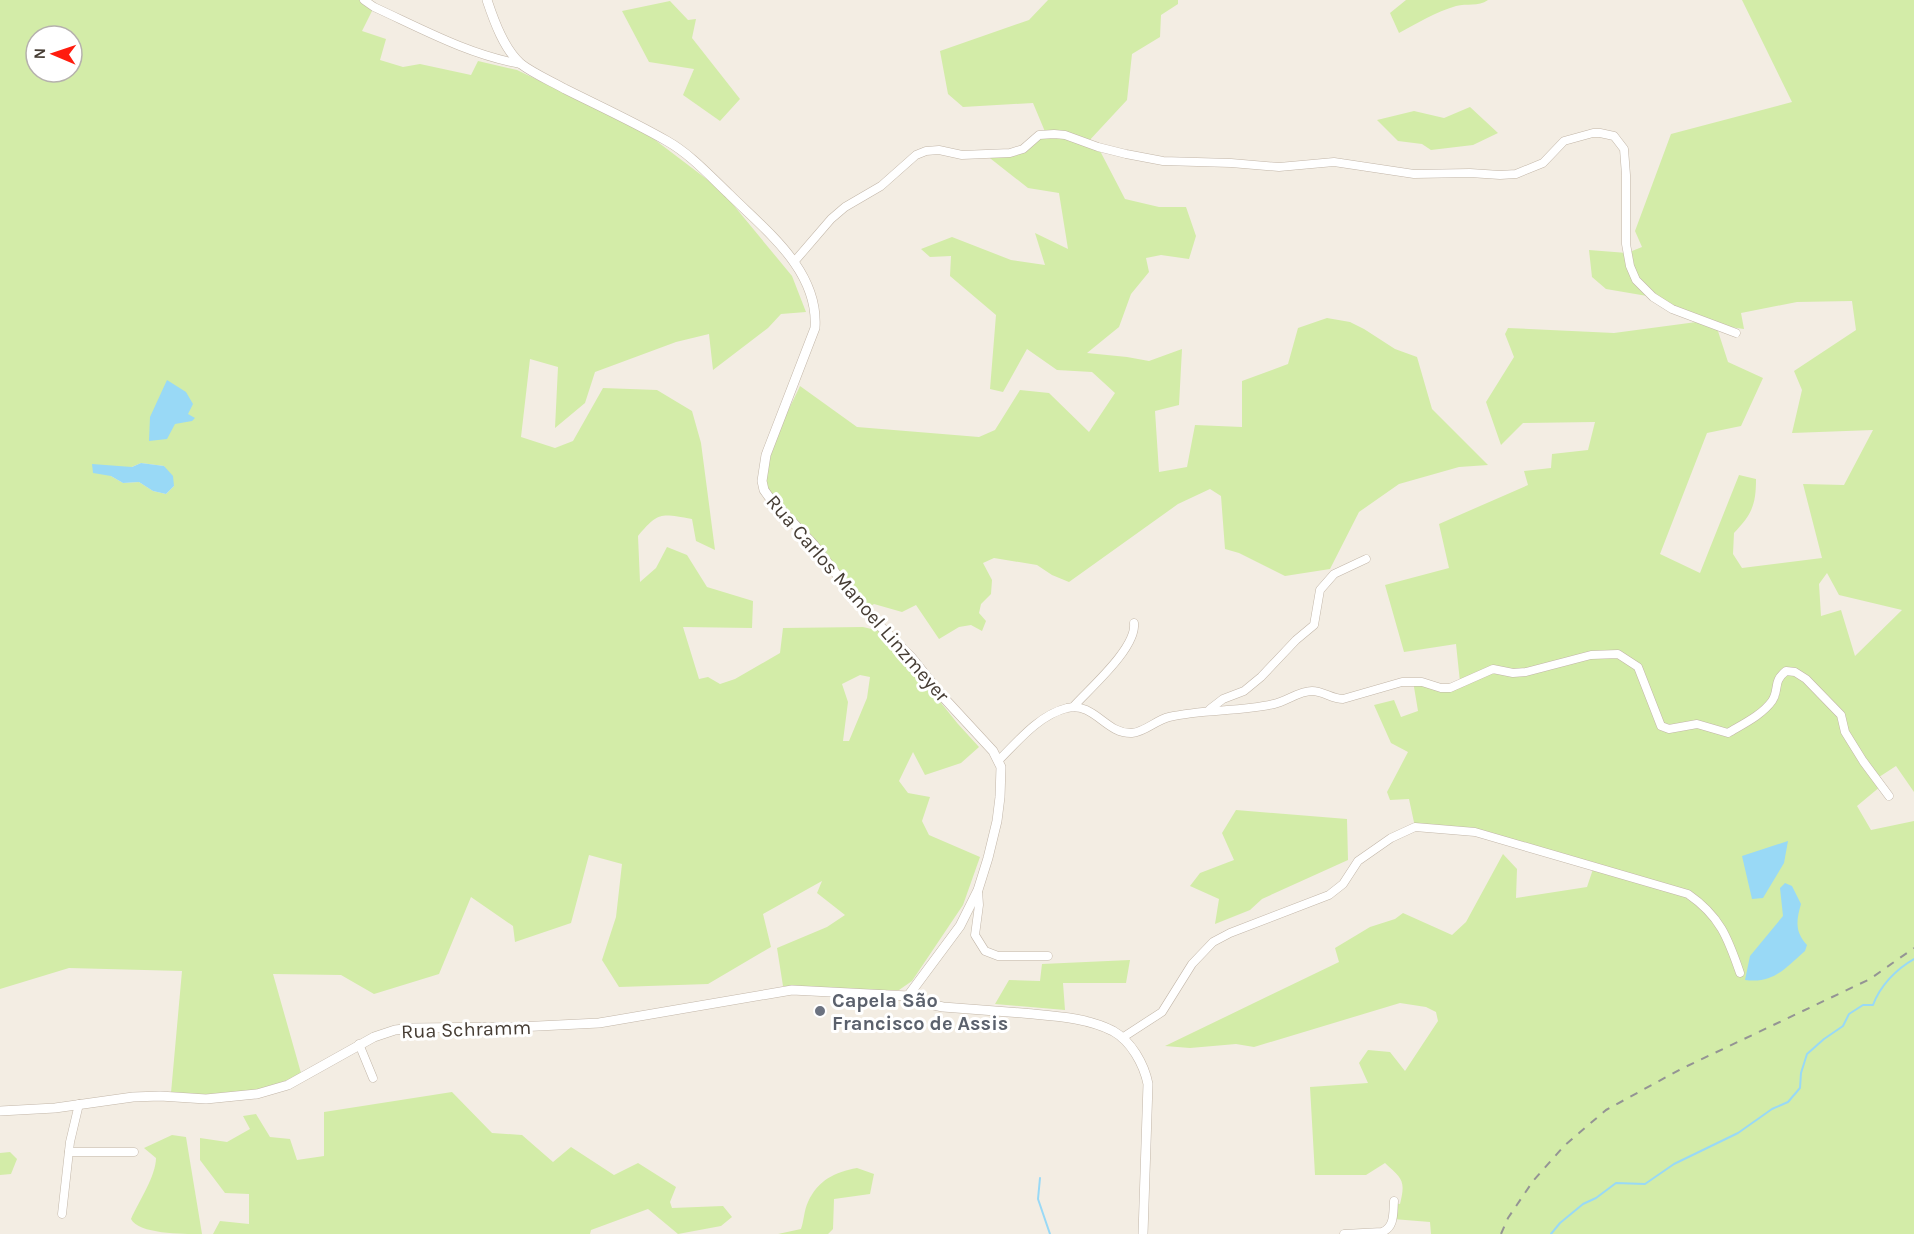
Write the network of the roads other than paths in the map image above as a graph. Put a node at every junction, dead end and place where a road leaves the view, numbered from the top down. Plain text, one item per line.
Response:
1 (364, 0) edge
2 (487, 0) edge
3 (521, 64) junction
4 (794, 262) junction
5 (1736, 333) dead end
6 (1366, 559) dead end
7 (1134, 623) dead end
8 (1073, 707) junction
9 (1208, 710) junction
10 (999, 760) junction
11 (1889, 796) dead end
12 (978, 890) junction
13 (1048, 956) dead end
14 (1740, 973) dead end
15 (908, 996) junction
16 (1122, 1038) junction
17 (359, 1044) junction
18 (373, 1078) dead end
19 (79, 1104) junction
20 (0, 1111) edge
21 (69, 1152) junction
22 (134, 1152) dead end
23 (1394, 1202) dead end
24 (62, 1214) dead end
25 (1143, 1234) edge
26 (1344, 1234) edge

1 - 3 street
2 - 3 street, Rua Carlos Manoel Linzmeyer
3 - 4 street, Rua Carlos Manoel Linzmeyer
4 - 5 street
4 - 10 street, Rua Carlos Manoel Linzmeyer
6 - 9 street
7 - 8 street
8 - 9 street
8 - 10 street
9 - 11 street
10 - 12 street
12 - 13 street
12 - 15 street
14 - 16 street
15 - 16 street, Rua Schramm
15 - 17 street, Rua Schramm
16 - 25 street
17 - 18 street
17 - 19 street, Rua Schramm
19 - 20 street, Rua Schramm
19 - 21 street
21 - 22 street
21 - 24 street
23 - 26 street

